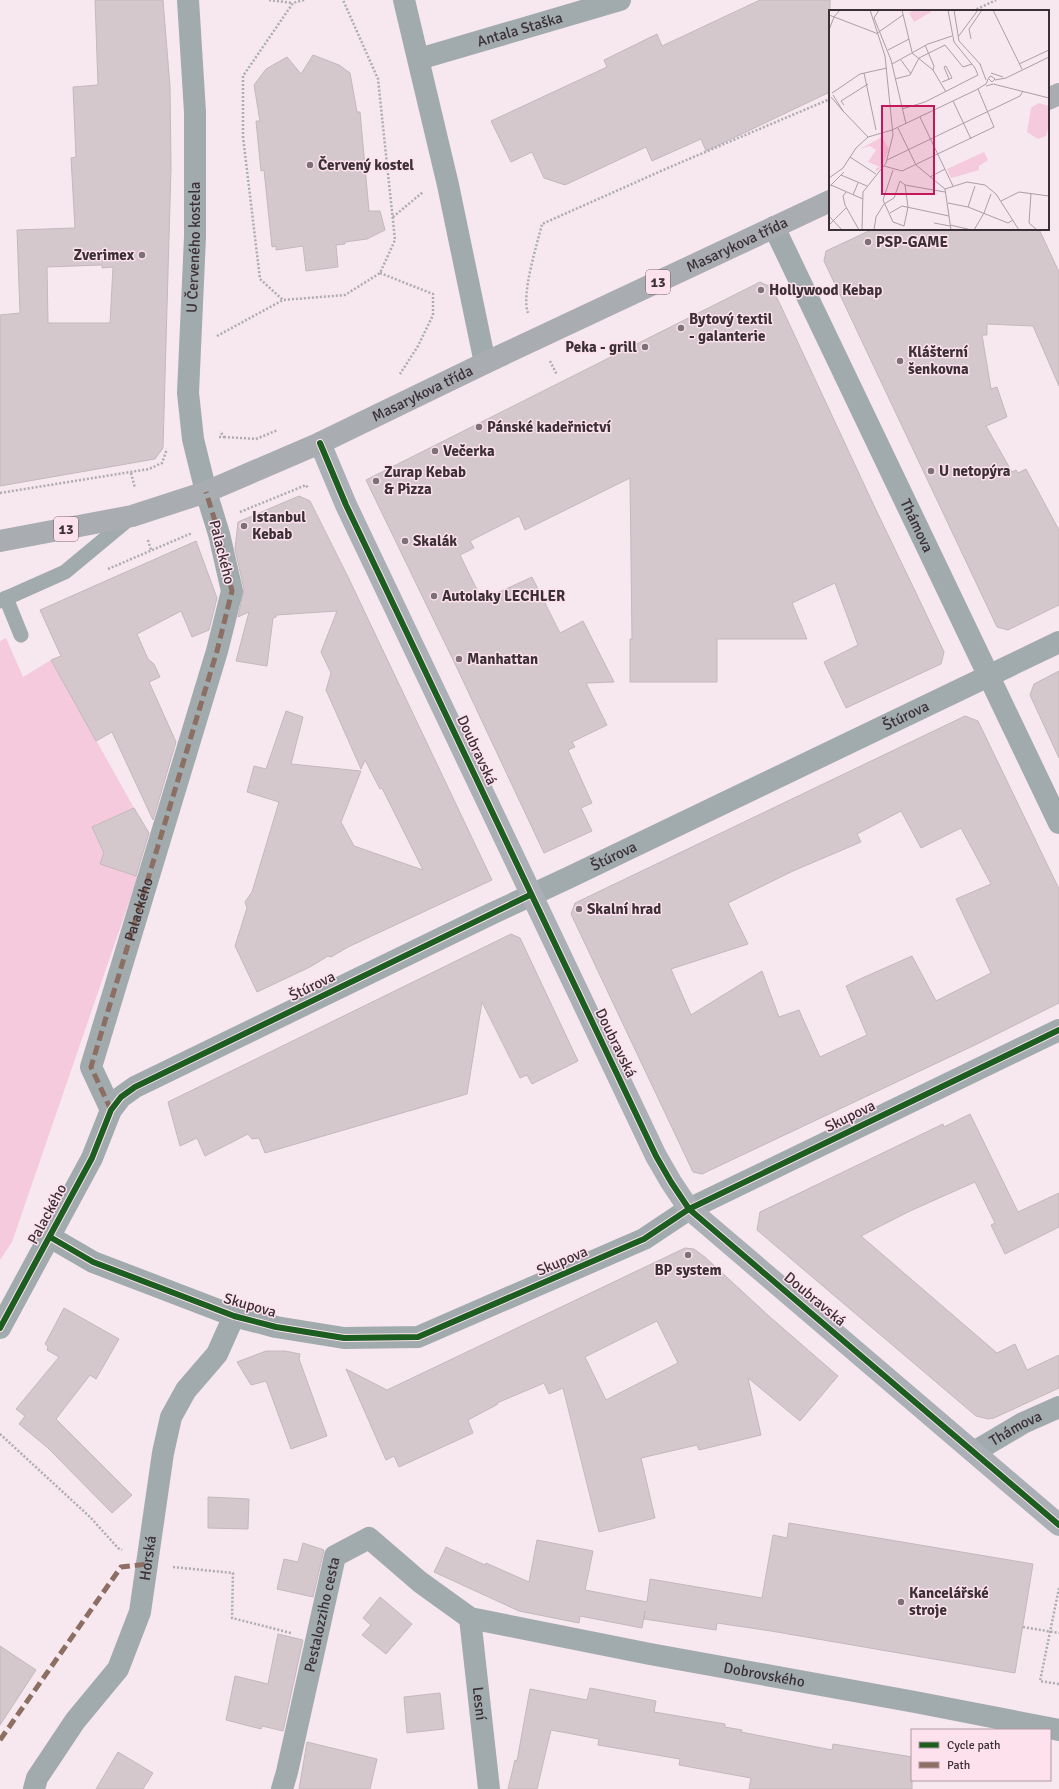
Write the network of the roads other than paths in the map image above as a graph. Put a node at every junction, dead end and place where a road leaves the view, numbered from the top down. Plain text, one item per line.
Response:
1 (188, 0) edge
2 (404, 0) edge
3 (620, 0) edge
4 (582, 5) edge
5 (419, 59) junction
6 (1059, 94) edge
7 (1049, 99) edge
8 (829, 201) edge
9 (774, 227) junction
10 (485, 363) junction
11 (320, 443) junction
12 (206, 492) junction
13 (132, 516) junction
14 (0, 541) edge
15 (3, 599) edge
16 (21, 636) dead end
17 (1059, 642) edge
18 (988, 676) junction
19 (1059, 823) edge
20 (530, 895) junction
21 (1059, 1030) edge
22 (111, 1110) junction
23 (689, 1209) junction
24 (50, 1237) junction
25 (234, 1316) junction
26 (0, 1328) edge
27 (1059, 1407) edge
28 (974, 1452) junction
29 (1059, 1525) edge
30 (470, 1618) junction
31 (1059, 1730) edge
32 (34, 1789) edge
33 (282, 1789) edge
34 (489, 1789) edge

1 - 12 street, U Červeného kostela
2 - 5 street
3 - 4 street, Antala Staška
4 - 5 street, Antala Staška
5 - 10 street
6 - 7 main road
8 - 9 main road, Masarykova třída / 13
9 - 10 main road, Masarykova třída / 13
9 - 18 street, Thámova
10 - 11 main road, Masarykova třída / 13
11 - 12 main road, Masarykova třída / 13
11 - 20 street, Doubravská
12 - 13 main road, Masarykova třída / 13
12 - 22 street, Palackého
13 - 14 main road, Masarykova třída / 13
13 - 15 lane
15 - 16 lane
17 - 18 street, Štúrova
18 - 19 street, Thámova
18 - 20 street, Štúrova
20 - 22 street, Štúrova
20 - 23 street, Doubravská
21 - 23 street, Skupova
22 - 24 street, Palackého
23 - 25 street, Skupova
23 - 28 street, Doubravská
24 - 25 street, Skupova
24 - 26 street, Palackého
25 - 32 street, Horská
27 - 28 street, Thámova
28 - 29 street, Doubravská
30 - 31 street, Dobrovského
30 - 33 street, Pestalozziho cesta
30 - 34 street, Lesní

